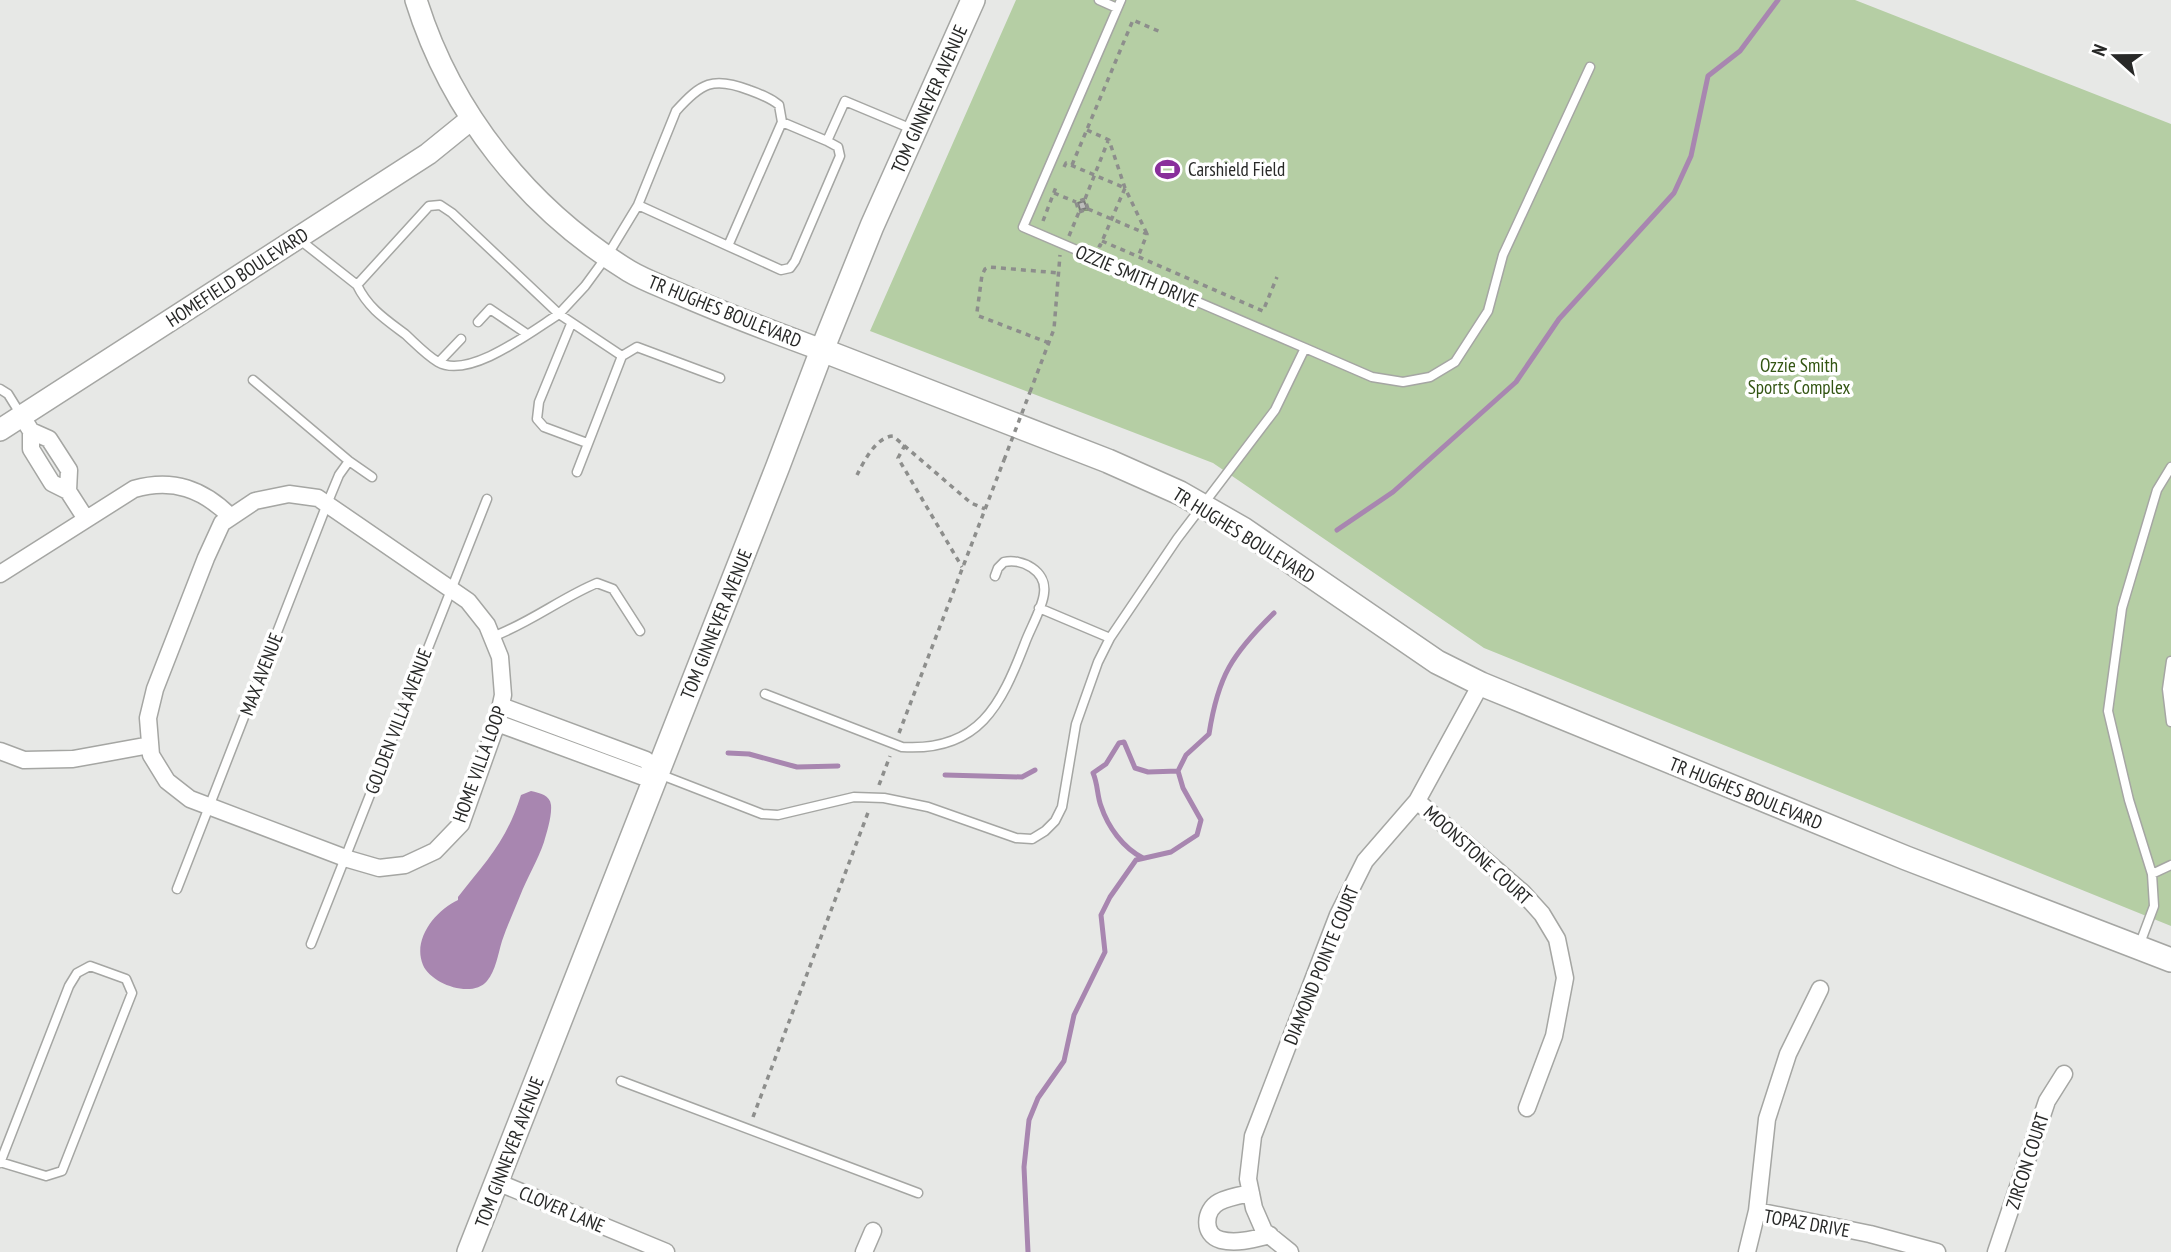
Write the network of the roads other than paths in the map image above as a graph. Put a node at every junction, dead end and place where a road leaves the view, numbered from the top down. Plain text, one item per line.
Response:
1 (416, 0) edge
2 (973, 0) edge
3 (1099, 0) edge
4 (1119, 4) edge
5 (1590, 67) dead end
6 (470, 120) junction
7 (782, 122) junction
8 (915, 130) junction
9 (827, 141) junction
10 (638, 205) junction
11 (298, 238) junction
12 (728, 246) junction
13 (607, 256) junction
14 (357, 285) junction
15 (559, 314) junction
16 (478, 322) dead end
17 (571, 324) junction
18 (527, 334) junction
19 (461, 339) dead end
20 (1305, 348) junction
21 (822, 350) junction
22 (622, 356) junction
23 (439, 362) junction
24 (720, 378) dead end
25 (253, 380) dead end
26 (0, 389) edge
27 (26, 423) junction
28 (0, 430) edge
29 (587, 443) junction
30 (349, 461) junction
31 (2171, 467) edge
32 (577, 472) dead end
33 (372, 477) dead end
34 (487, 499) dead end
35 (327, 504) junction
36 (1203, 505) junction
37 (231, 517) junction
38 (86, 519) junction
39 (0, 574) edge
40 (995, 576) dead end
41 (450, 589) junction
42 (1039, 608) junction
43 (640, 631) dead end
44 (492, 637) junction
45 (1110, 638) junction
46 (2171, 661) edge
47 (1481, 684) junction
48 (765, 694) dead end
49 (501, 706) junction
50 (2171, 722) edge
51 (497, 723) junction
52 (150, 745) junction
53 (0, 751) edge
54 (657, 773) junction
55 (1417, 801) junction
56 (210, 806) junction
57 (345, 858) junction
58 (2171, 865) edge
59 (2152, 874) junction
60 (177, 888) dead end
61 (311, 944) dead end
62 (2138, 948) junction
63 (2171, 960) edge
64 (1820, 989) dead end
65 (2064, 1074) dead end
66 (621, 1081) dead end
67 (1527, 1108) dead end
68 (0, 1163) edge
69 (497, 1182) junction
70 (918, 1193) dead end
71 (1251, 1193) junction
72 (1757, 1211) junction
73 (873, 1231) dead end
74 (1270, 1235) junction
75 (469, 1252) edge
76 (666, 1252) edge
77 (864, 1252) edge
78 (1290, 1252) edge
79 (1747, 1252) edge
80 (1937, 1252) edge
81 (1996, 1252) edge

1 - 6 street, TR HUGHES BOULEVARD
2 - 8 main road, TOM GINNEVER AVENUE
3 - 4 lane
4 - 20 lane, OZZIE SMITH DRIVE
5 - 20 lane
6 - 11 street, HOMEFIELD BOULEVARD
6 - 13 street, TR HUGHES BOULEVARD
7 - 9 lane
7 - 10 lane
7 - 12 lane
8 - 9 lane
8 - 21 main road, TOM GINNEVER AVENUE
9 - 12 lane
10 - 12 lane
10 - 13 lane
11 - 14 lane
11 - 27 street, HOMEFIELD BOULEVARD
13 - 15 lane
13 - 21 street, TR HUGHES BOULEVARD
14 - 15 lane
14 - 23 lane
15 - 17 lane
15 - 18 lane
16 - 18 lane
17 - 22 lane
17 - 29 lane
18 - 23 lane
19 - 23 lane
20 - 36 lane
21 - 36 main road, TR HUGHES BOULEVARD
21 - 54 main road, TOM GINNEVER AVENUE
22 - 24 lane
22 - 29 lane
25 - 30 lane
26 - 27 lane
27 - 28 street, HOMEFIELD BOULEVARD
27 - 38 street
29 - 32 lane
30 - 33 lane
30 - 35 lane, MAX AVENUE
31 - 59 lane
34 - 41 lane, GOLDEN VILLA AVENUE
35 - 37 street, HOME VILLA LOOP
35 - 41 street, HOME VILLA LOOP
35 - 56 lane, MAX AVENUE
36 - 45 lane
36 - 47 main road, TR HUGHES BOULEVARD
37 - 38 street
37 - 52 street, HOME VILLA LOOP
38 - 39 street
40 - 42 lane
41 - 44 street, HOME VILLA LOOP
41 - 57 lane, GOLDEN VILLA AVENUE
42 - 45 lane
42 - 48 lane
43 - 44 lane
44 - 49 street, HOME VILLA LOOP
45 - 54 lane
46 - 50 lane
47 - 55 street, DIAMOND POINTE COURT
47 - 62 main road, TR HUGHES BOULEVARD
49 - 51 street, HOME VILLA LOOP
49 - 54 street
51 - 54 street
51 - 57 street, HOME VILLA LOOP
52 - 53 street
52 - 56 street, HOME VILLA LOOP
54 - 69 main road, TOM GINNEVER AVENUE
55 - 67 street, MOONSTONE COURT
55 - 71 street, DIAMOND POINTE COURT
56 - 57 street, HOME VILLA LOOP
56 - 60 lane, MAX AVENUE
57 - 61 lane, GOLDEN VILLA AVENUE
58 - 59 lane
59 - 62 lane
62 - 63 main road, TR HUGHES BOULEVARD
64 - 72 street
65 - 81 street, ZIRCON COURT
66 - 70 lane
68 - 68 lane
69 - 75 main road, TOM GINNEVER AVENUE
69 - 76 street, CLOVER LANE
71 - 74 street, DIAMOND POINTE COURT
71 - 74 street
72 - 79 street, TOPAZ DRIVE
72 - 80 street, TOPAZ DRIVE
73 - 77 street
74 - 78 street, DIAMOND POINTE COURT

